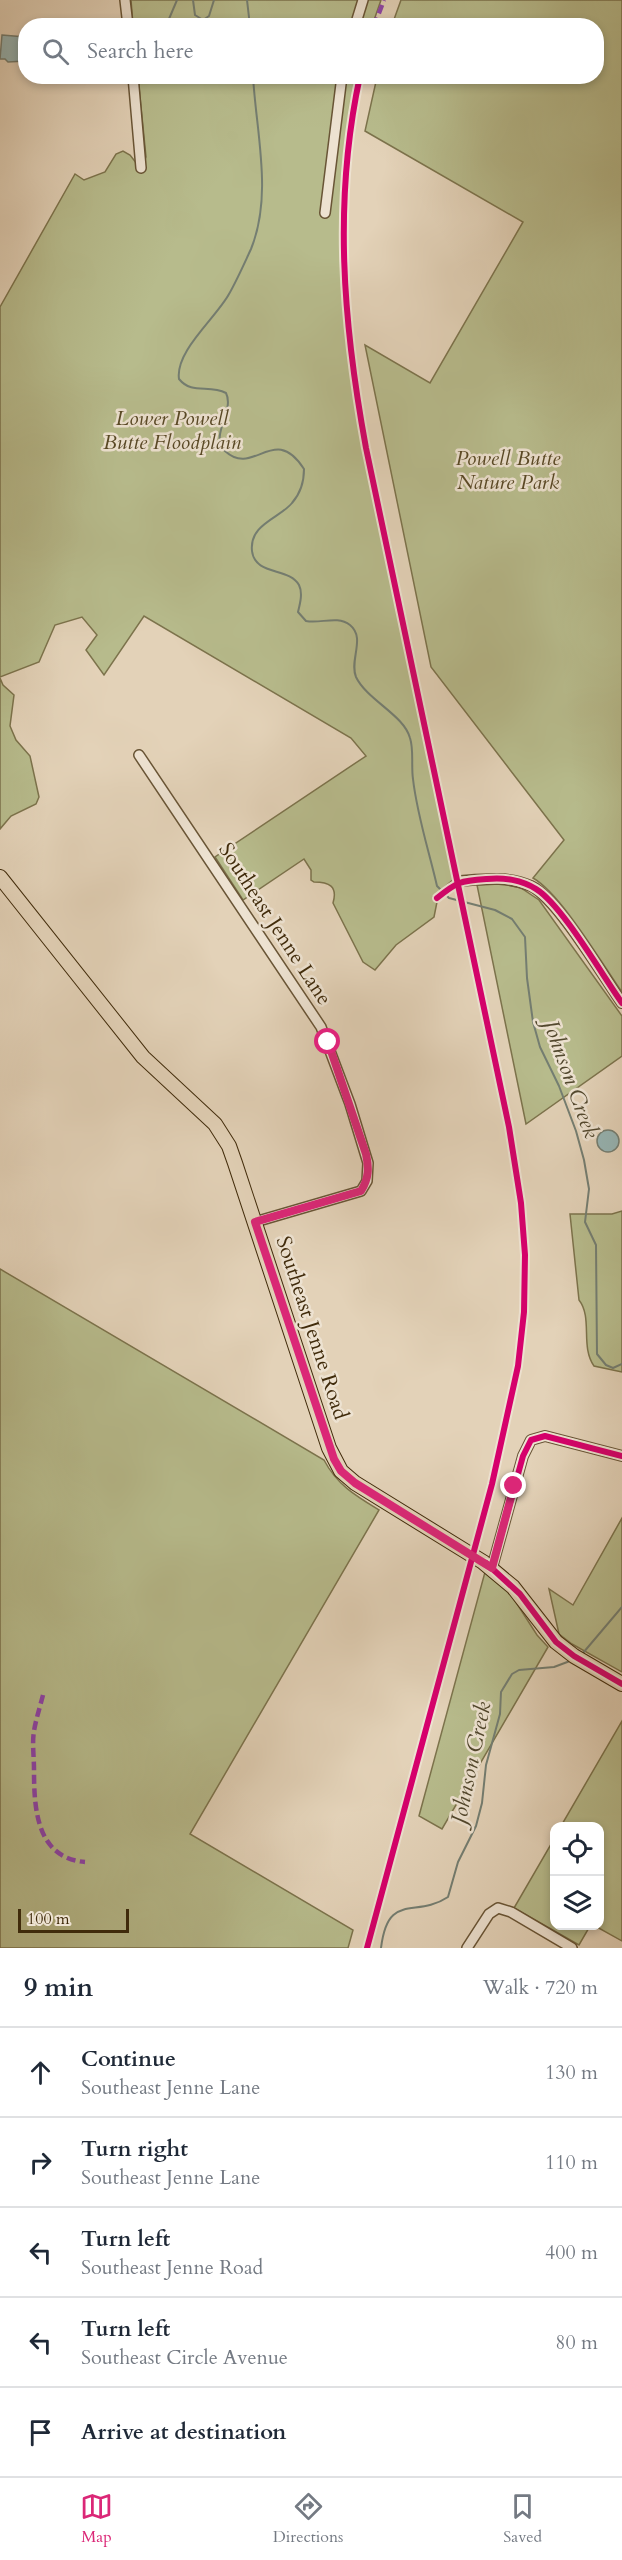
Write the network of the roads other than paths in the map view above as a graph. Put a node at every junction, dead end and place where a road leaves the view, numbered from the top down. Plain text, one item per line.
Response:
1 (125, 0) edge
2 (363, 0) edge
3 (127, 18) edge
4 (357, 18) edge
5 (134, 84) edge
6 (341, 84) edge
7 (141, 168) dead end
8 (326, 213) dead end
9 (140, 755) dead end
10 (0, 877) edge
11 (461, 881) dead end
12 (622, 1003) edge
13 (255, 1222) junction
14 (622, 1456) edge
15 (492, 1568) junction
16 (622, 1684) edge
17 (468, 1948) edge
18 (572, 1948) edge

1 - 3 street
2 - 4 street
5 - 7 street
6 - 8 street
9 - 13 street, Southeast Jenne Lane
10 - 13 main road, Southeast Jenne Road
11 - 12 street
13 - 15 main road, Southeast Jenne Road
14 - 15 street
15 - 16 main road, Southeast Jenne Road
17 - 18 street

